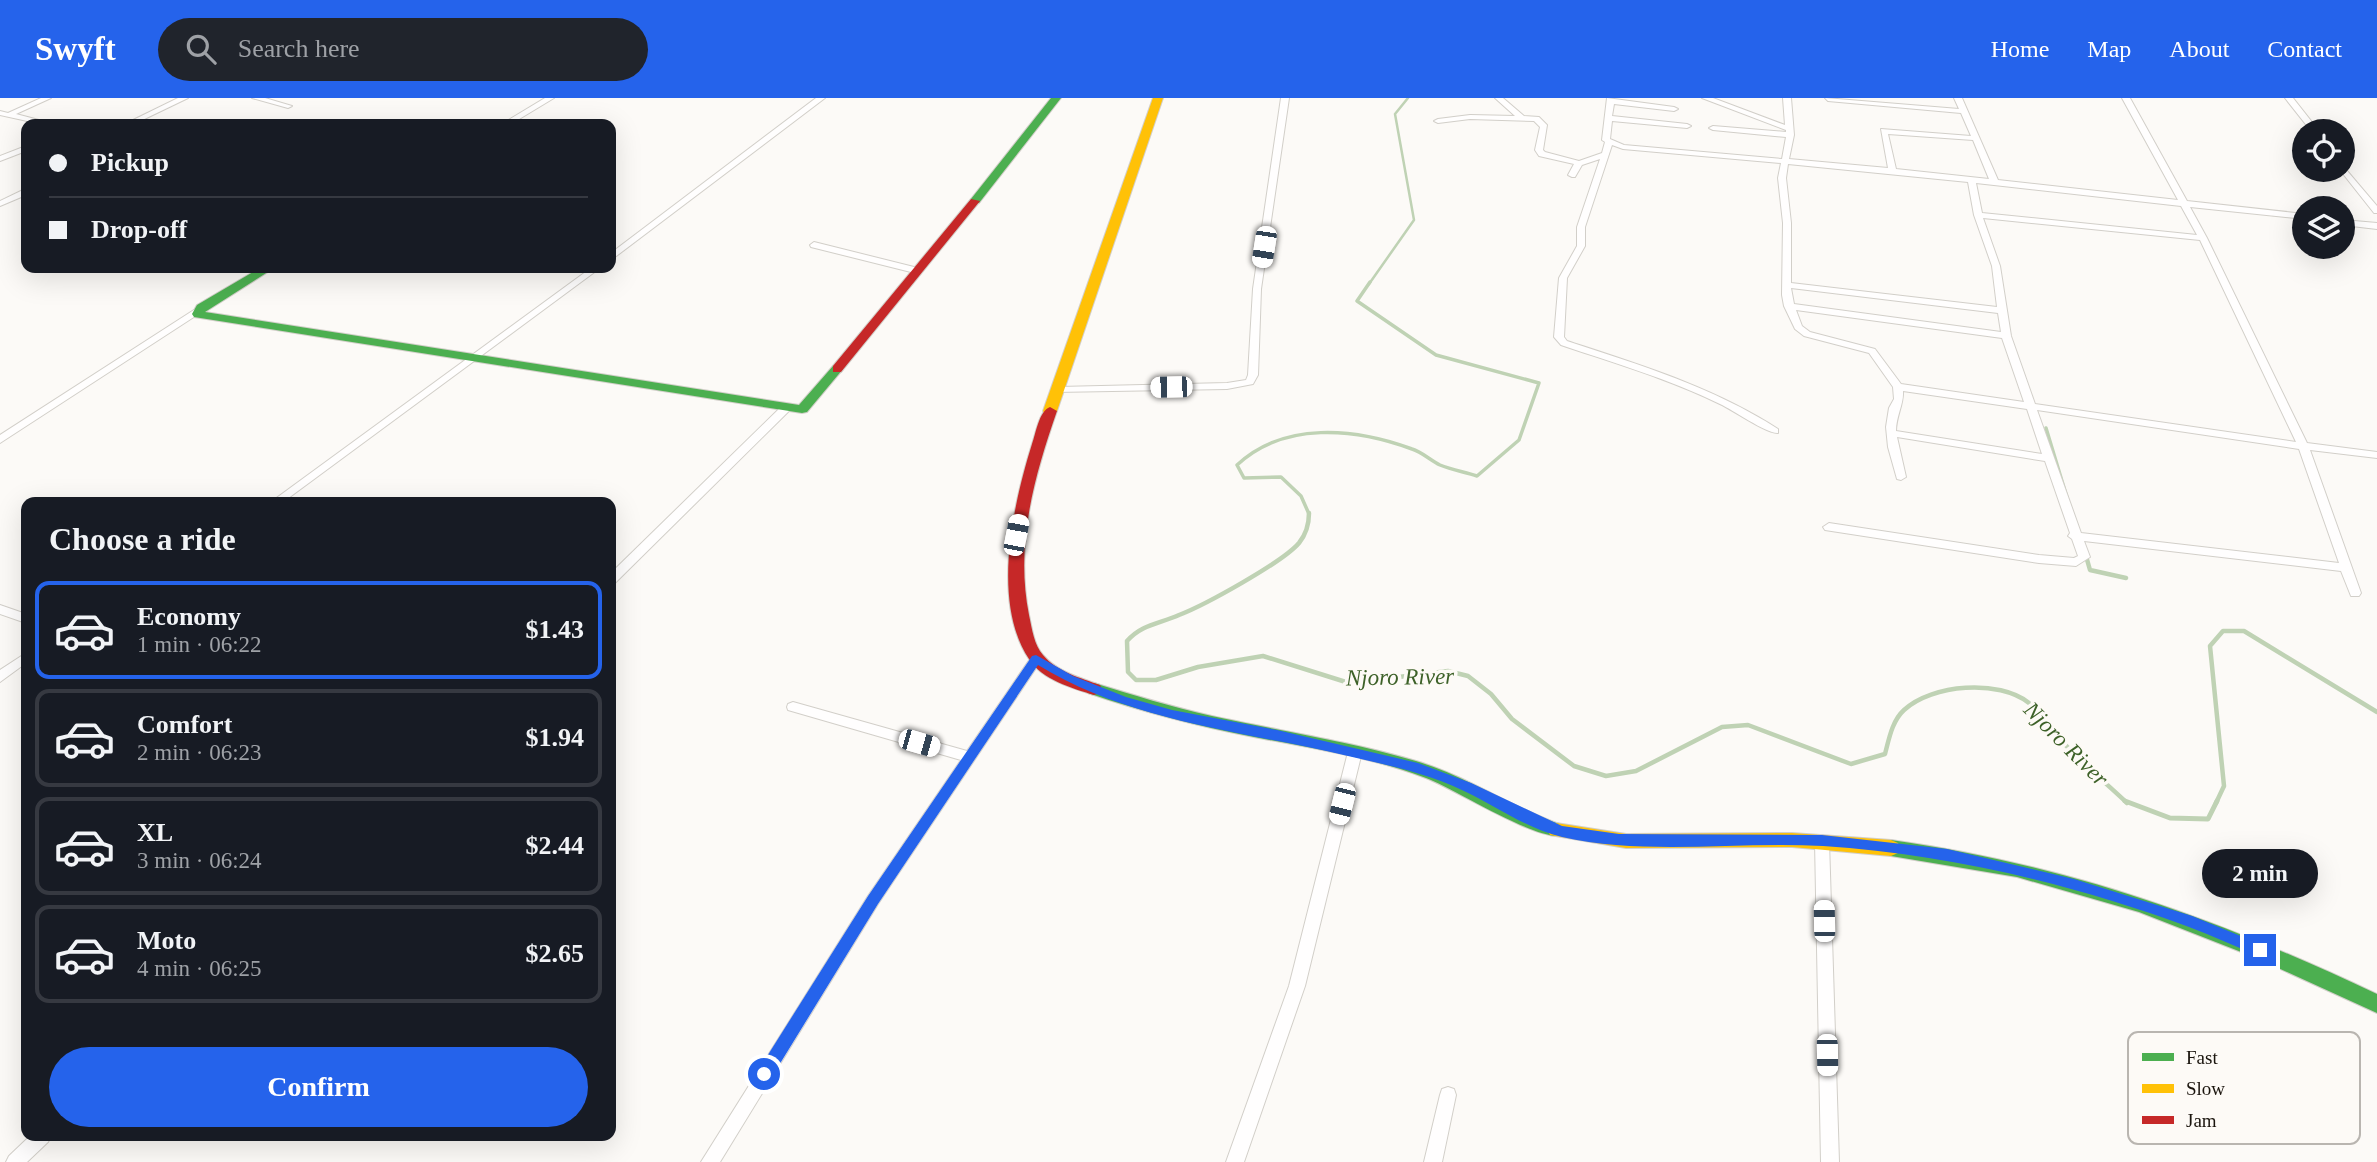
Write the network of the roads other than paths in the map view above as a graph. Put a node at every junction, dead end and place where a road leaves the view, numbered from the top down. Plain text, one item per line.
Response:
1 (47, 98) edge
2 (184, 98) edge
3 (256, 98) edge
4 (550, 98) edge
5 (821, 98) edge
6 (1056, 98) edge
7 (1158, 98) edge
8 (1285, 98) edge
9 (1499, 98) edge
10 (1706, 98) edge
11 (1787, 98) edge
12 (1958, 98) edge
13 (2126, 98) edge
14 (2289, 98) edge
15 (1828, 99) edge
16 (1611, 100) edge
17 (288, 106) dead end
18 (1674, 109) dead end
19 (1962, 111) junction
20 (4, 114) edge
21 (1521, 118) junction
22 (1608, 118) junction
23 (27, 119) edge
24 (140, 119) edge
25 (514, 119) edge
26 (2306, 119) edge
27 (1438, 121) dead end
28 (1687, 126) dead end
29 (1713, 128) dead end
30 (1790, 132) junction
31 (1973, 138) junction
32 (1609, 142) junction
33 (21, 150) edge
34 (1604, 155) junction
35 (0, 159) edge
36 (1785, 160) junction
37 (1579, 163) junction
38 (1893, 170) junction
39 (1572, 175) dead end
40 (1972, 180) junction
41 (2354, 182) edge
42 (1995, 183) junction
43 (21, 194) edge
44 (0, 204) edge
45 (2182, 204) junction
46 (2377, 211) edge
47 (1978, 215) junction
48 (2292, 217) edge
49 (2355, 223) edge
50 (2377, 226) edge
51 (2203, 238) junction
52 (814, 245) dead end
53 (616, 253) edge
54 (919, 271) junction
55 (260, 273) edge
56 (589, 273) edge
57 (1788, 285) junction
58 (1789, 306) junction
59 (2000, 310) junction
60 (197, 311) junction
61 (2006, 336) junction
62 (476, 357) junction
63 (1898, 387) junction
64 (1059, 390) junction
65 (786, 408) junction
66 (2033, 409) junction
67 (1774, 431) dead end
68 (1892, 433) junction
69 (0, 440) edge
70 (2303, 446) junction
71 (2377, 455) edge
72 (2048, 458) junction
73 (1901, 477) dead end
74 (283, 497) edge
75 (1829, 527) dead end
76 (2074, 536) junction
77 (2346, 568) junction
78 (616, 575) edge
79 (2355, 593) dead end
80 (0, 609) edge
81 (21, 617) edge
82 (1036, 659) junction
83 (21, 661) edge
84 (0, 677) edge
85 (793, 707) dead end
86 (1355, 752) junction
87 (970, 757) junction
88 (1822, 841) junction
89 (2377, 1004) edge
90 (1448, 1095) dead end
91 (37, 1141) edge
92 (15, 1162) edge
93 (710, 1162) edge
94 (1235, 1162) edge
95 (1433, 1162) edge
96 (1830, 1162) edge

1 - 20 street
2 - 24 street
3 - 17 street
4 - 25 street
5 - 53 street
6 - 54 street
7 - 64 street
8 - 64 street
9 - 21 street
10 - 30 street
11 - 30 street
12 - 19 street
13 - 45 street
14 - 26 street
15 - 19 street
16 - 18 street
16 - 22 street
19 - 31 street
20 - 23 street
21 - 27 street
21 - 37 street
22 - 28 street
22 - 32 street
29 - 30 street
30 - 36 street
31 - 38 street
31 - 42 street
32 - 34 street
32 - 36 street
33 - 35 street
34 - 37 street
34 - 67 street
36 - 38 street
36 - 57 street
37 - 39 street
38 - 40 street
40 - 42 street
40 - 47 street
41 - 46 street
42 - 45 street
43 - 44 street
45 - 48 street
45 - 51 street
47 - 51 street
47 - 59 street
49 - 50 street
51 - 70 street
52 - 54 street
54 - 65 street
55 - 60 street
56 - 62 street
57 - 58 street
57 - 59 street
58 - 61 street
58 - 63 street
59 - 61 street
60 - 62 street
60 - 69 street
61 - 66 street
62 - 65 street
62 - 74 street
63 - 66 street
63 - 68 street
64 - 82 street
65 - 78 street
66 - 70 street
66 - 72 street
68 - 72 street
68 - 73 street
70 - 71 street
70 - 77 street
72 - 76 street
75 - 76 street
76 - 77 street
77 - 79 street
80 - 81 street
82 - 86 street
82 - 87 street
83 - 84 street
85 - 87 street
86 - 88 street
86 - 94 street
87 - 93 street
88 - 89 street
88 - 96 street
90 - 95 street
91 - 92 street

